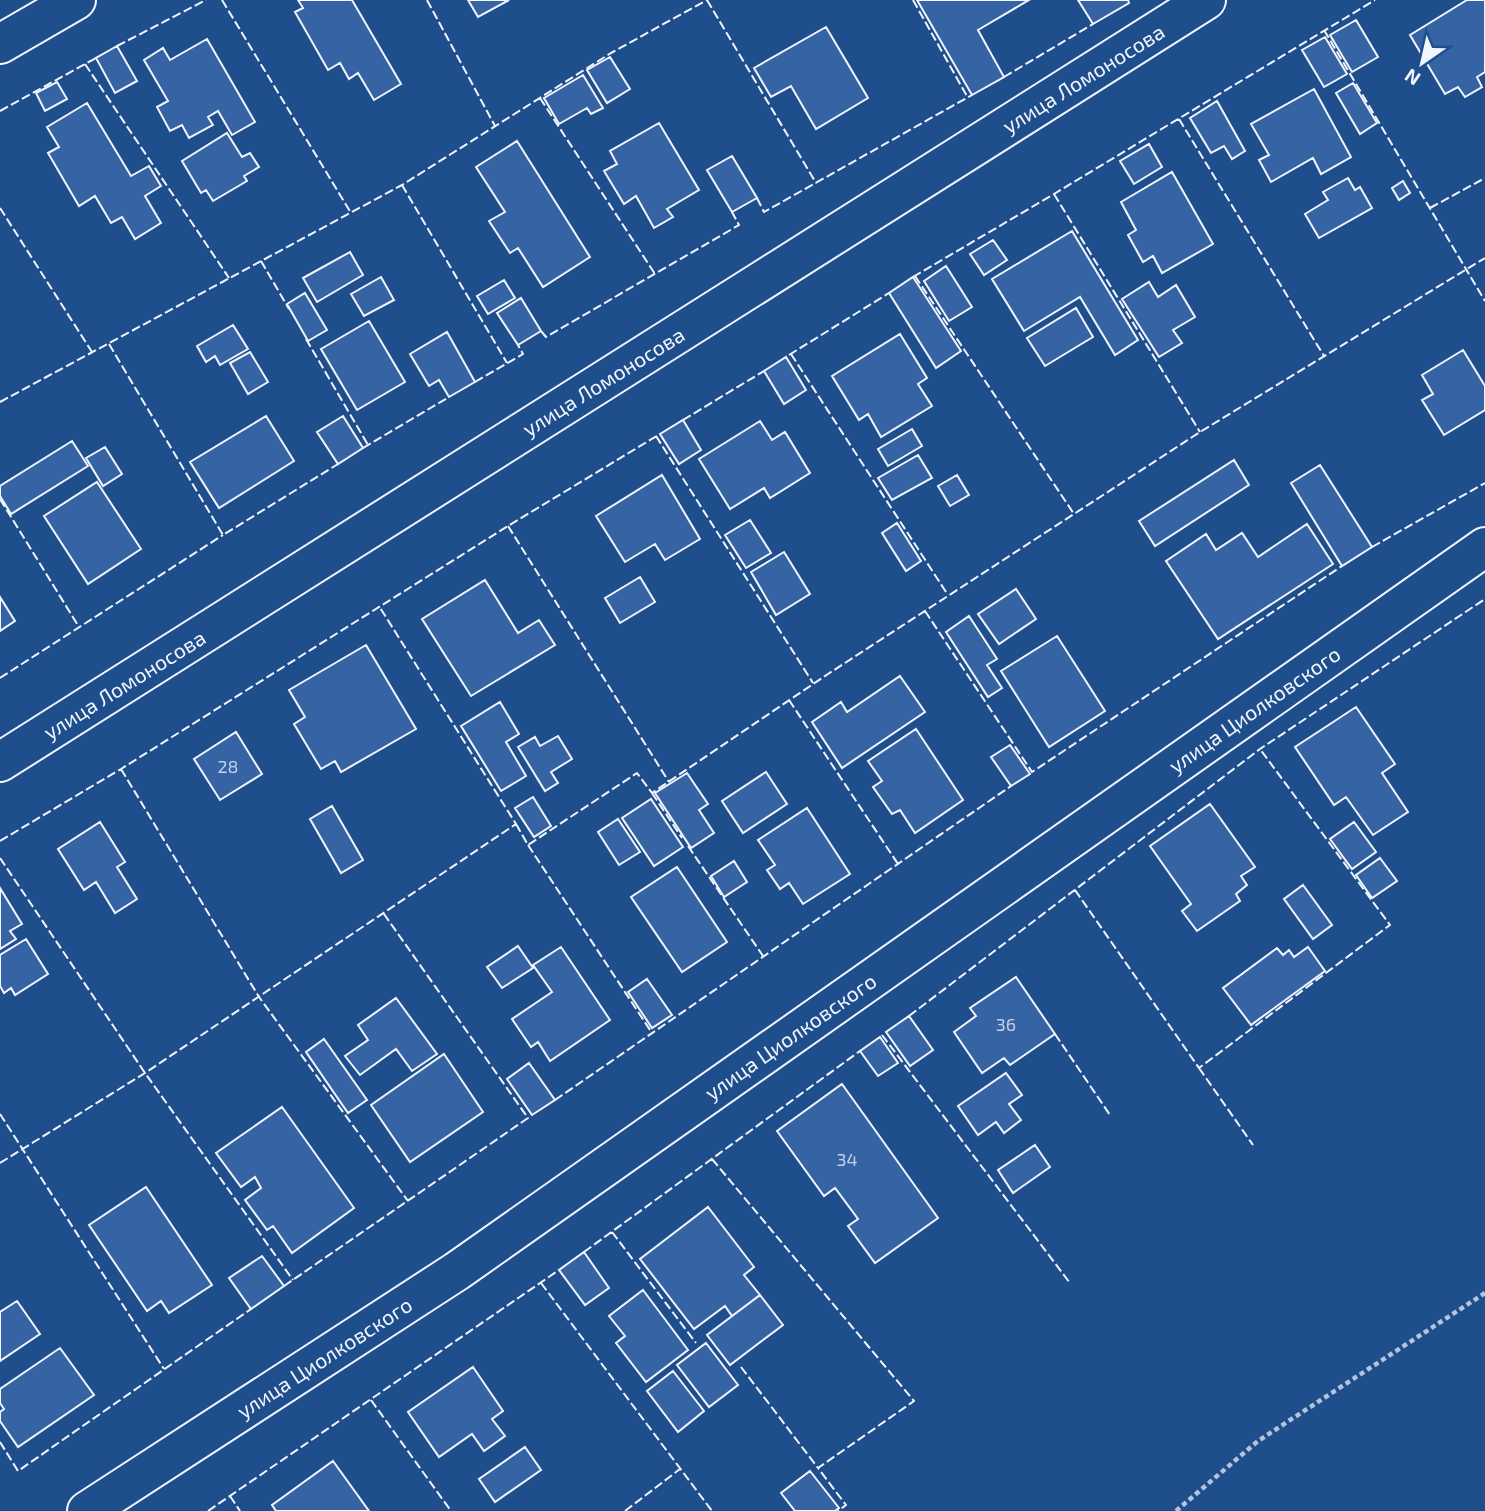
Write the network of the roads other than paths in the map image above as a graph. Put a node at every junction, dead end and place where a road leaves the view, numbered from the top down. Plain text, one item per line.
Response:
1 (76, 0) edge
2 (1206, 0) edge
3 (0, 44) edge
4 (1485, 547) edge
5 (0, 762) edge
6 (87, 1511) edge

1 - 3 street
2 - 5 street, улица Ломоносова
4 - 6 street, улица Циолковского

